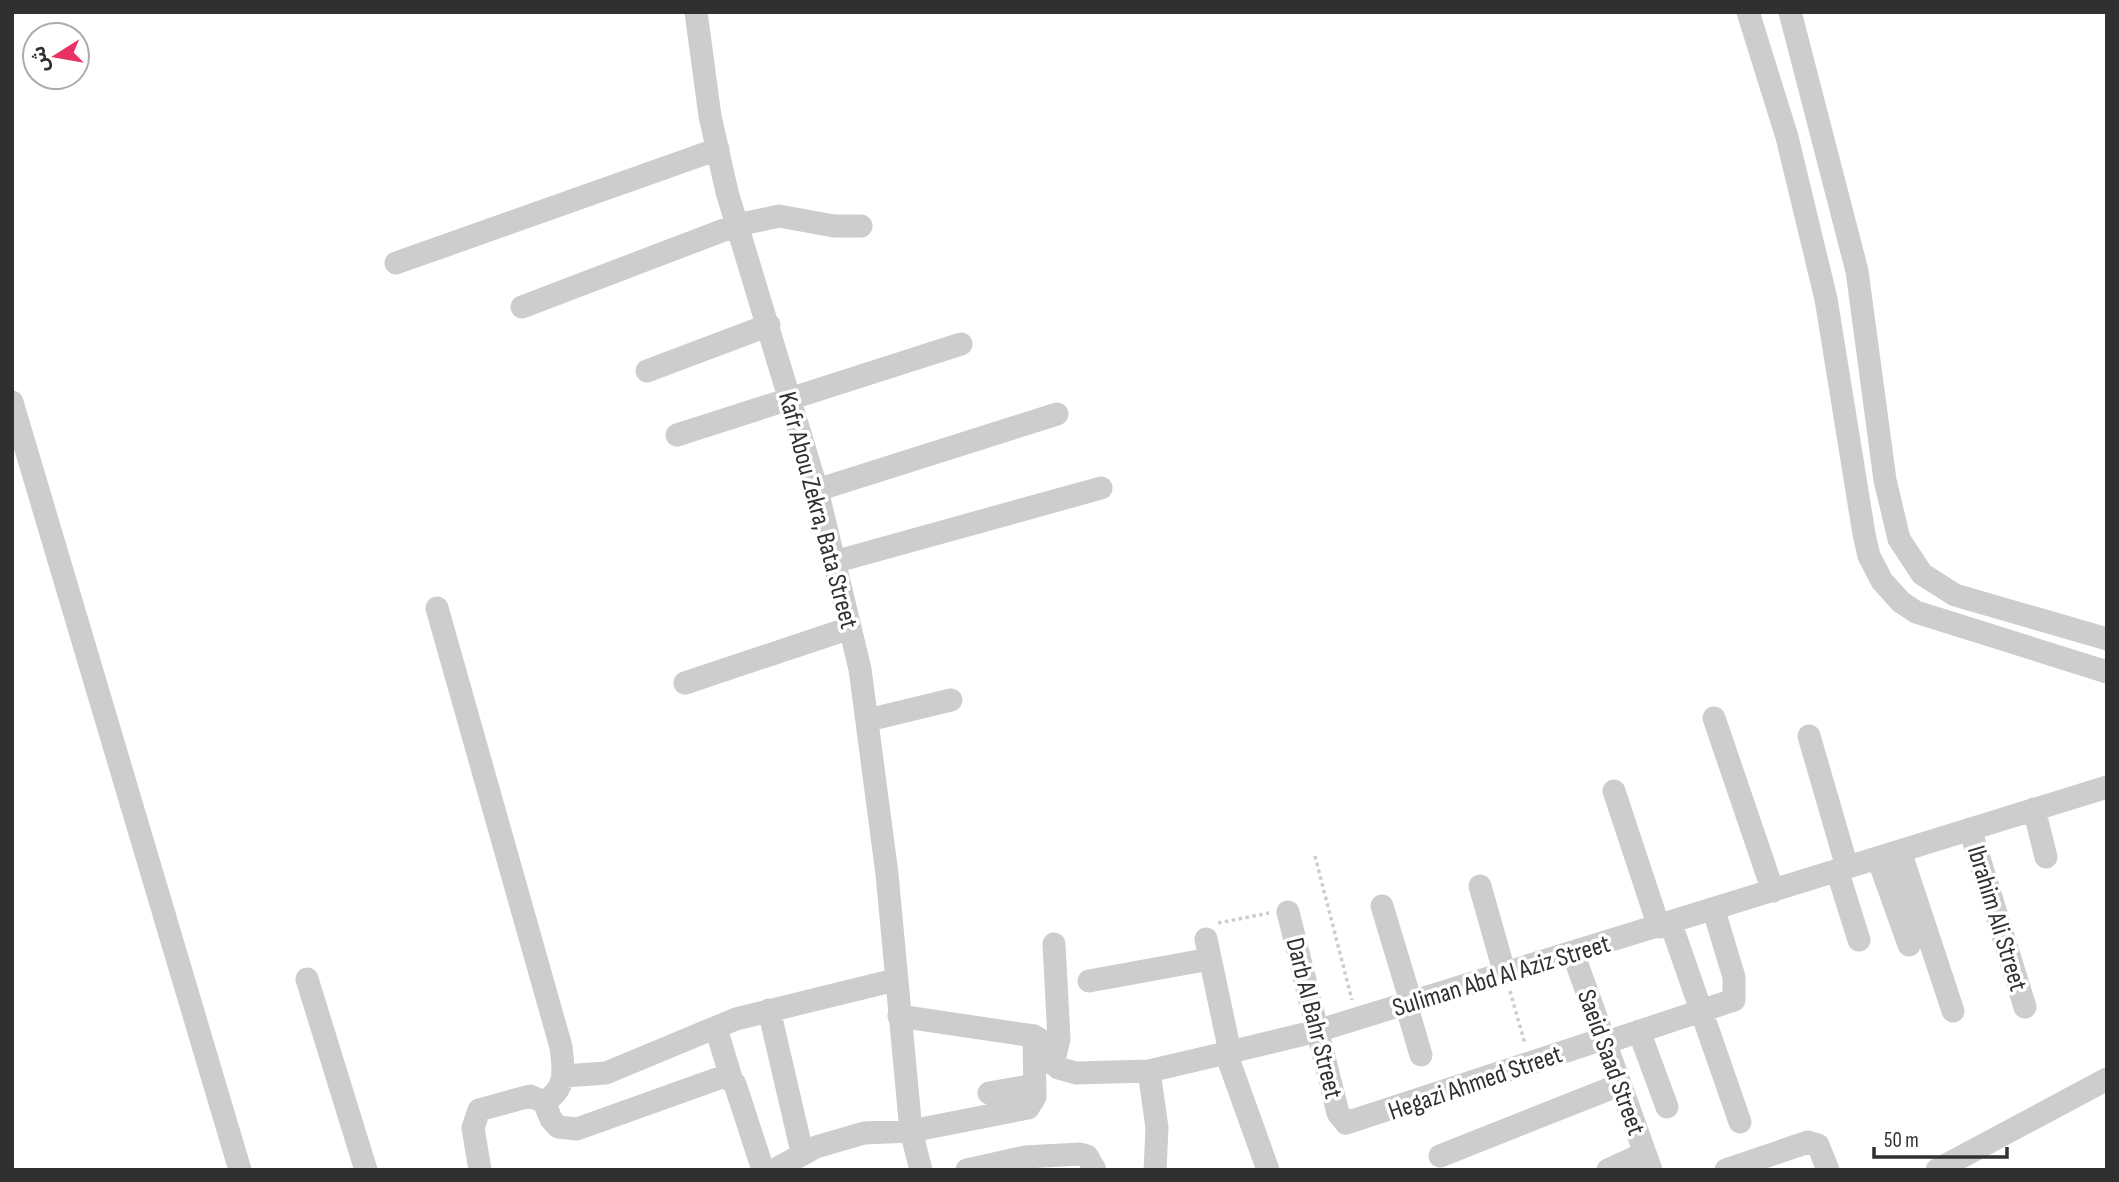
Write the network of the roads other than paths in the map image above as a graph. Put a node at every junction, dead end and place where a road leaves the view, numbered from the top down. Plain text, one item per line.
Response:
1 (696, 12) edge
2 (1748, 12) edge
3 (1790, 12) edge
4 (718, 149) junction
5 (737, 225) junction
6 (861, 226) dead end
7 (396, 263) dead end
8 (522, 307) dead end
9 (769, 325) junction
10 (961, 344) dead end
11 (647, 371) dead end
12 (790, 397) junction
13 (12, 402) edge
14 (1057, 414) dead end
15 (677, 435) dead end
16 (1101, 488) dead end
17 (817, 490) junction
18 (834, 562) junction
19 (437, 608) dead end
20 (850, 628) junction
21 (2107, 639) edge
22 (2107, 672) edge
23 (685, 683) dead end
24 (951, 700) dead end
25 (1714, 718) dead end
26 (868, 720) junction
27 (1809, 736) dead end
28 (2107, 787) edge
29 (1614, 791) dead end
30 (2034, 809) junction
31 (1970, 829) junction
32 (1889, 854) junction
33 (2046, 857) dead end
34 (1842, 869) junction
35 (1480, 886) dead end
36 (1773, 891) junction
37 (1382, 905) dead end
38 (1714, 911) junction
39 (1288, 912) road end
40 (1665, 925) junction
41 (1859, 940) dead end
42 (1054, 944) dead end
43 (1909, 945) dead end
44 (1573, 953) junction
45 (1504, 971) junction
46 (307, 979) dead end
47 (895, 980) junction
48 (1089, 981) dead end
49 (1408, 1003) junction
50 (2025, 1007) dead end
51 (1700, 1009) junction
52 (769, 1010) junction
53 (1953, 1011) dead end
54 (899, 1016) junction
55 (716, 1028) junction
56 (1317, 1031) junction
57 (1639, 1031) junction
58 (1034, 1036) junction
59 (1604, 1041) junction
60 (1228, 1052) junction
61 (1421, 1055) dead end
62 (1053, 1063) junction
63 (1149, 1070) junction
64 (564, 1076) junction
65 (2107, 1079) edge
66 (732, 1081) junction
67 (1035, 1086) junction
68 (1619, 1086) junction
69 (989, 1093) dead end
70 (544, 1102) junction
71 (1667, 1107) dead end
72 (1741, 1122) dead end
73 (1346, 1123) joint
74 (911, 1131) junction
75 (802, 1152) junction
76 (1440, 1156) dead end
77 (1776, 1161) edge
78 (1648, 1162) edge
79 (1152, 1169) edge
80 (240, 1170) edge
81 (366, 1170) edge
82 (480, 1170) edge
83 (763, 1170) edge
84 (774, 1170) edge
85 (921, 1170) edge
86 (967, 1170) edge
87 (1095, 1170) edge
88 (1268, 1170) edge
89 (1608, 1170) edge
90 (1726, 1170) edge
91 (1828, 1170) edge
92 (1937, 1170) edge

1 - 4 street, Kafr Abou Zekra, Bata Street
2 - 22 street
3 - 21 street
4 - 5 street, Kafr Abou Zekra, Bata Street
4 - 7 street
5 - 6 street
5 - 8 street
5 - 9 street, Kafr Abou Zekra, Bata Street
9 - 11 street
9 - 12 street, Kafr Abou Zekra, Bata Street
10 - 12 street
12 - 15 street
12 - 17 street, Kafr Abou Zekra, Bata Street
13 - 80 street
14 - 17 street
16 - 18 street
17 - 18 street, Kafr Abou Zekra, Bata Street
18 - 20 street, Kafr Abou Zekra, Bata Street
19 - 64 street
20 - 23 street
20 - 26 street, Kafr Abou Zekra, Bata Street
24 - 26 street
25 - 36 street
26 - 47 street, Kafr Abou Zekra, Bata Street
27 - 34 street
28 - 30 street, Suliman Abd Al Aziz Street
29 - 40 street
30 - 31 street, Suliman Abd Al Aziz Street
30 - 33 street
31 - 32 street, Suliman Abd Al Aziz Street
31 - 50 street, Ibrahim Ali Street
32 - 34 street, Suliman Abd Al Aziz Street
32 - 43 street
32 - 53 street
34 - 36 street, Suliman Abd Al Aziz Street
34 - 41 street
35 - 45 street
36 - 38 street, Suliman Abd Al Aziz Street
37 - 49 street
38 - 40 street, Suliman Abd Al Aziz Street
38 - 51 street, Hegazi Ahmed Street
39 - 56 street, Darb Al Bahr Street
40 - 44 street, Suliman Abd Al Aziz Street
40 - 51 street
42 - 62 street
44 - 45 street, Suliman Abd Al Aziz Street
44 - 59 street, Saeid Saad Street
45 - 49 street, Suliman Abd Al Aziz Street
46 - 81 street
47 - 52 street
47 - 54 street, Kafr Abou Zekra, Bata Street
48 - 60 street
49 - 56 street, Suliman Abd Al Aziz Street
49 - 61 street
51 - 57 street, Hegazi Ahmed Street
51 - 72 street
52 - 55 street
52 - 75 street
54 - 58 street
54 - 74 street, Kafr Abou Zekra, Bata Street
55 - 64 street
55 - 66 street
56 - 60 street, Suliman Abd Al Aziz Street
56 - 73 street, Darb Al Bahr Street
57 - 59 street, Hegazi Ahmed Street
57 - 71 street
58 - 62 street
58 - 67 street
59 - 68 street, Saeid Saad Street
59 - 73 street, Hegazi Ahmed Street
60 - 63 street, Suliman Abd Al Aziz Street
60 - 88 street
62 - 63 street, Suliman Abd Al Aziz Street
63 - 79 street
64 - 70 street
65 - 92 street
66 - 70 street
66 - 83 street
67 - 69 street
67 - 74 street
68 - 76 street
68 - 78 street, Saeid Saad Street
70 - 82 street
74 - 75 street
74 - 85 street, Kafr Abou Zekra, Bata Street
75 - 84 street
77 - 90 street
77 - 91 street
78 - 89 street
86 - 87 street

